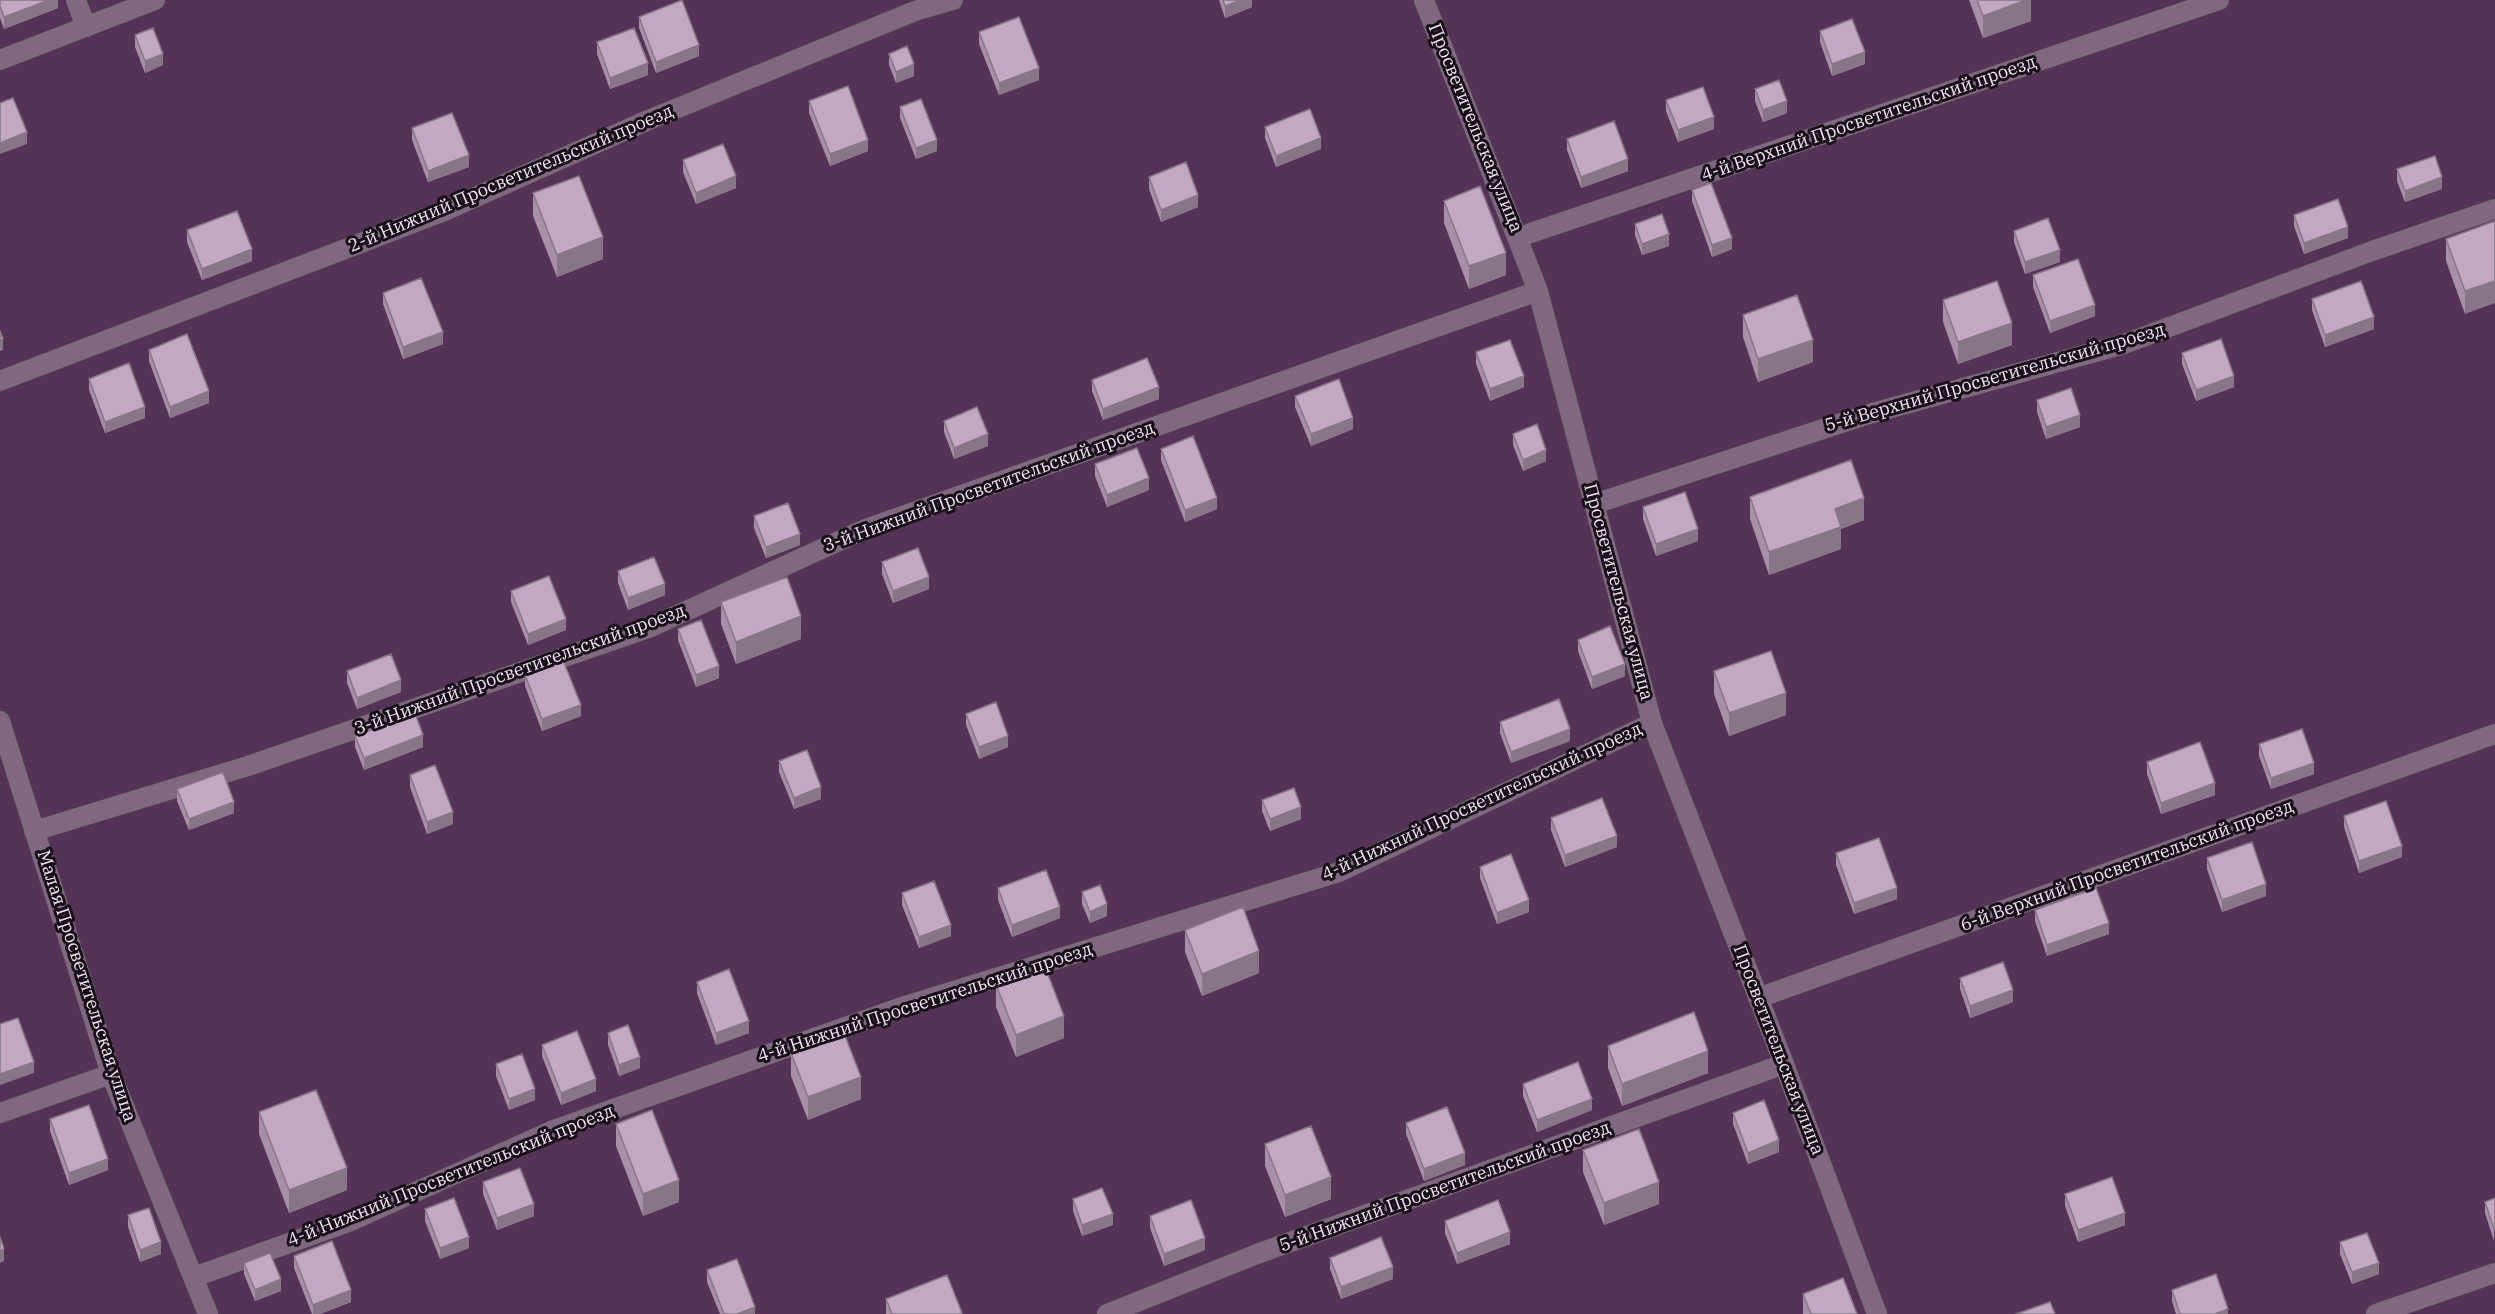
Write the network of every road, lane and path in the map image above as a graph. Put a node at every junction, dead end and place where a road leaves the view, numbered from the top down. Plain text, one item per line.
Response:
1 (76, 0) edge
2 (155, 0) edge
3 (953, 0) edge
4 (1424, 0) edge
5 (2219, 0) edge
6 (86, 27) junction
7 (0, 60) edge
8 (2495, 209) edge
9 (1519, 237) junction
10 (1538, 291) junction
11 (0, 381) edge
12 (1594, 504) junction
13 (0, 721) edge
14 (1652, 723) junction
15 (2495, 734) edge
16 (34, 831) junction
17 (1758, 998) junction
18 (1784, 1064) junction
19 (111, 1074) junction
20 (0, 1113) edge
21 (2495, 1273) edge
22 (194, 1277) junction
23 (208, 1314) edge
24 (1107, 1314) edge
25 (1878, 1314) edge
26 (2376, 1314) edge

1 - 6 lane
2 - 6 lane
3 - 11 lane, 2-й Нижний Просветительский проезд
4 - 9 lane, Просветительская улица
5 - 9 lane, 4-й Верхний Просветительский проезд
6 - 7 lane
8 - 12 lane, 5-й Верхний Просветительский проезд
9 - 10 lane, Просветительская улица
10 - 12 lane, Просветительская улица
10 - 16 lane, 3-й Нижний Просветительский проезд
12 - 14 lane, Просветительская улица
13 - 16 lane, Малая Просветительская улица
14 - 17 lane, Просветительская улица
14 - 22 lane, 4-й Нижний Просветительский проезд
15 - 17 lane, 6-й Верхний Просветительский проезд
16 - 19 lane, Малая Просветительская улица
17 - 18 lane, Просветительская улица
18 - 24 lane, 5-й Нижний Просветительский проезд
18 - 25 lane, Просветительская улица
19 - 20 lane
19 - 22 lane, Малая Просветительская улица
21 - 26 lane
22 - 23 lane, Малая Просветительская улица

